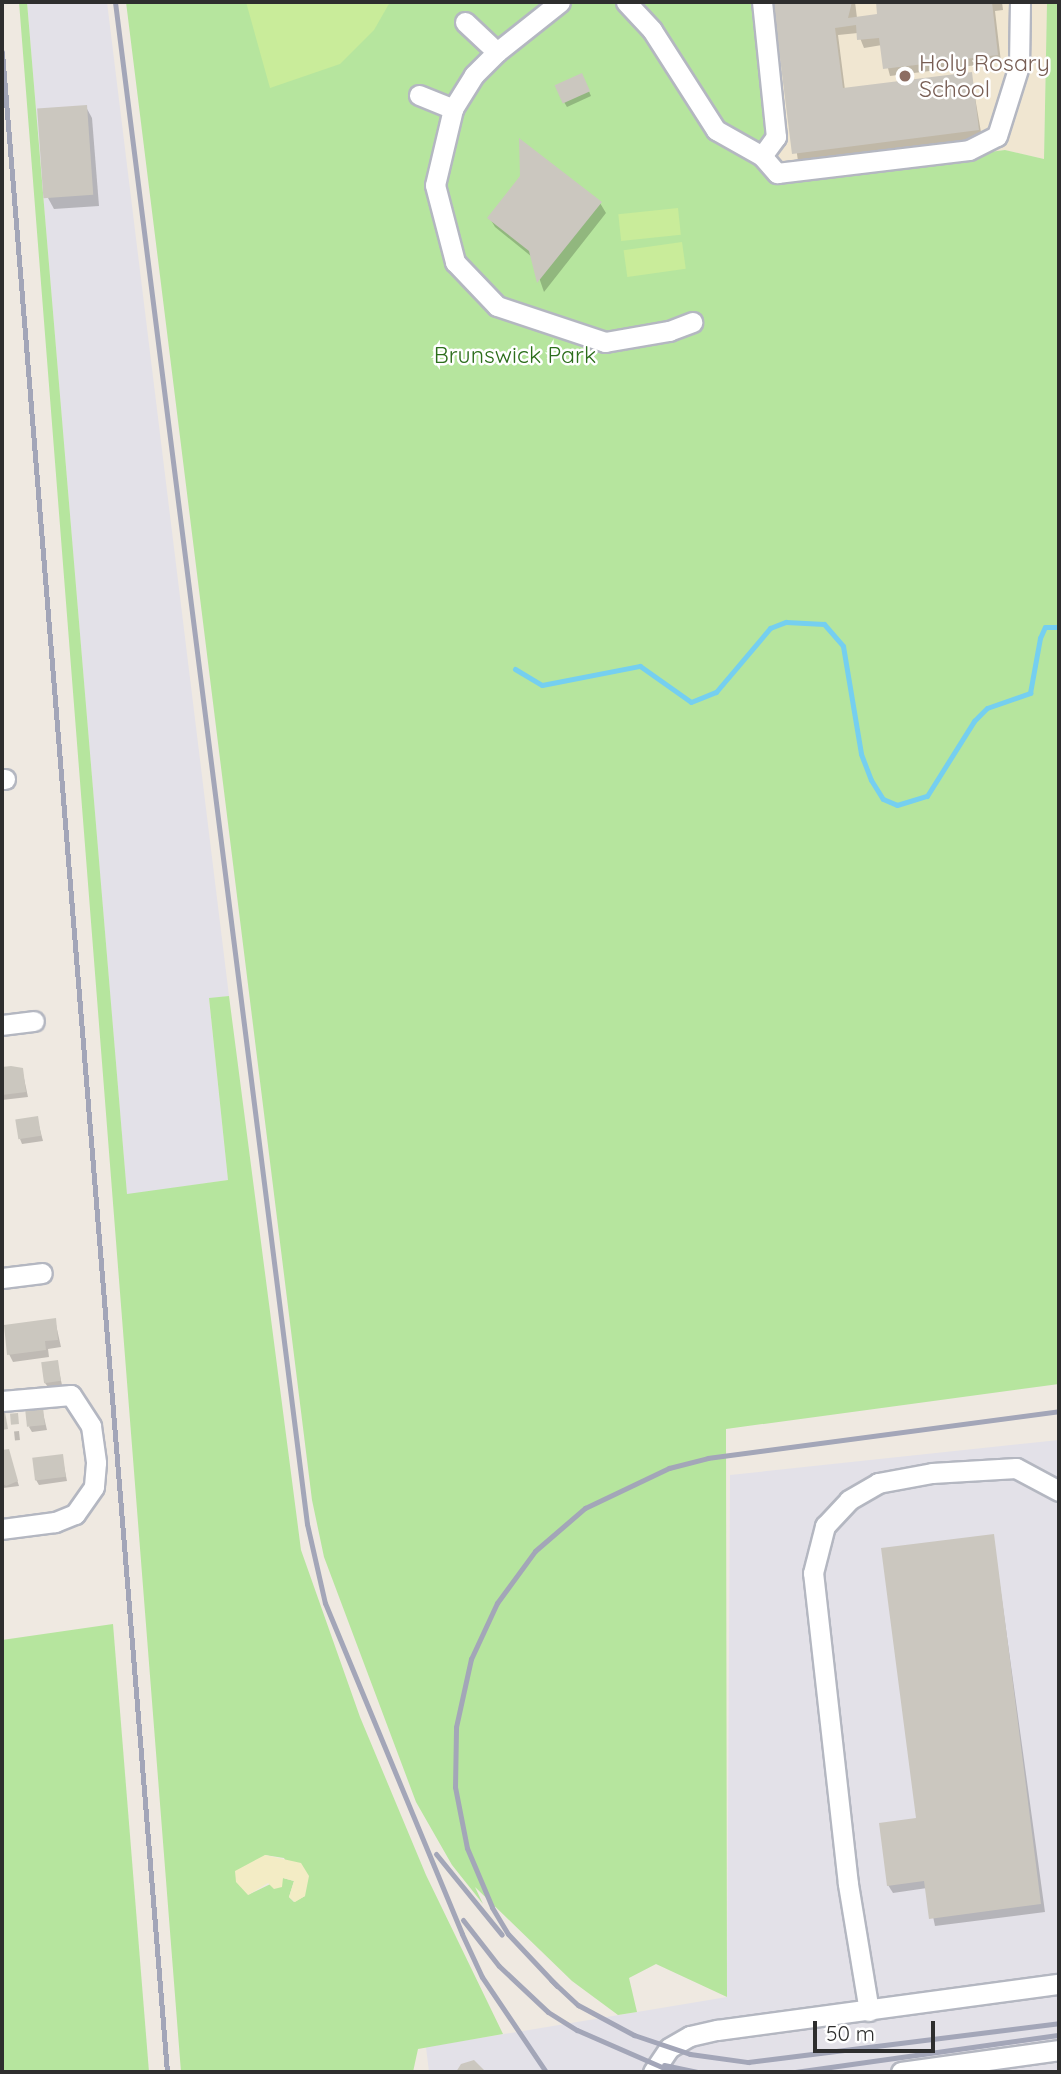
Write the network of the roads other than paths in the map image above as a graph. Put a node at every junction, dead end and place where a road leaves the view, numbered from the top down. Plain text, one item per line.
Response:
1 (560, 2) edge
2 (626, 2) edge
3 (762, 2) edge
4 (1020, 2) edge
5 (465, 22) dead end
6 (497, 52) junction
7 (419, 95) dead end
8 (453, 108) junction
9 (762, 156) junction
10 (692, 322) dead end
11 (34, 1021) dead end
12 (2, 1025) edge
13 (41, 1273) dead end
14 (2, 1278) edge
15 (2, 1401) edge
16 (1059, 1492) edge
17 (2, 1530) edge
18 (1059, 1984) edge
19 (869, 2011) junction
20 (1059, 2050) edge
21 (953, 2069) edge
22 (653, 2072) edge
23 (911, 2072) edge

1 - 6 street
2 - 9 street
3 - 9 street
4 - 9 street
5 - 6 street
6 - 8 street
7 - 8 street
8 - 10 street
11 - 12 street
13 - 14 street
15 - 17 street
16 - 19 street
18 - 19 street
19 - 22 street
20 - 21 street
21 - 23 street

